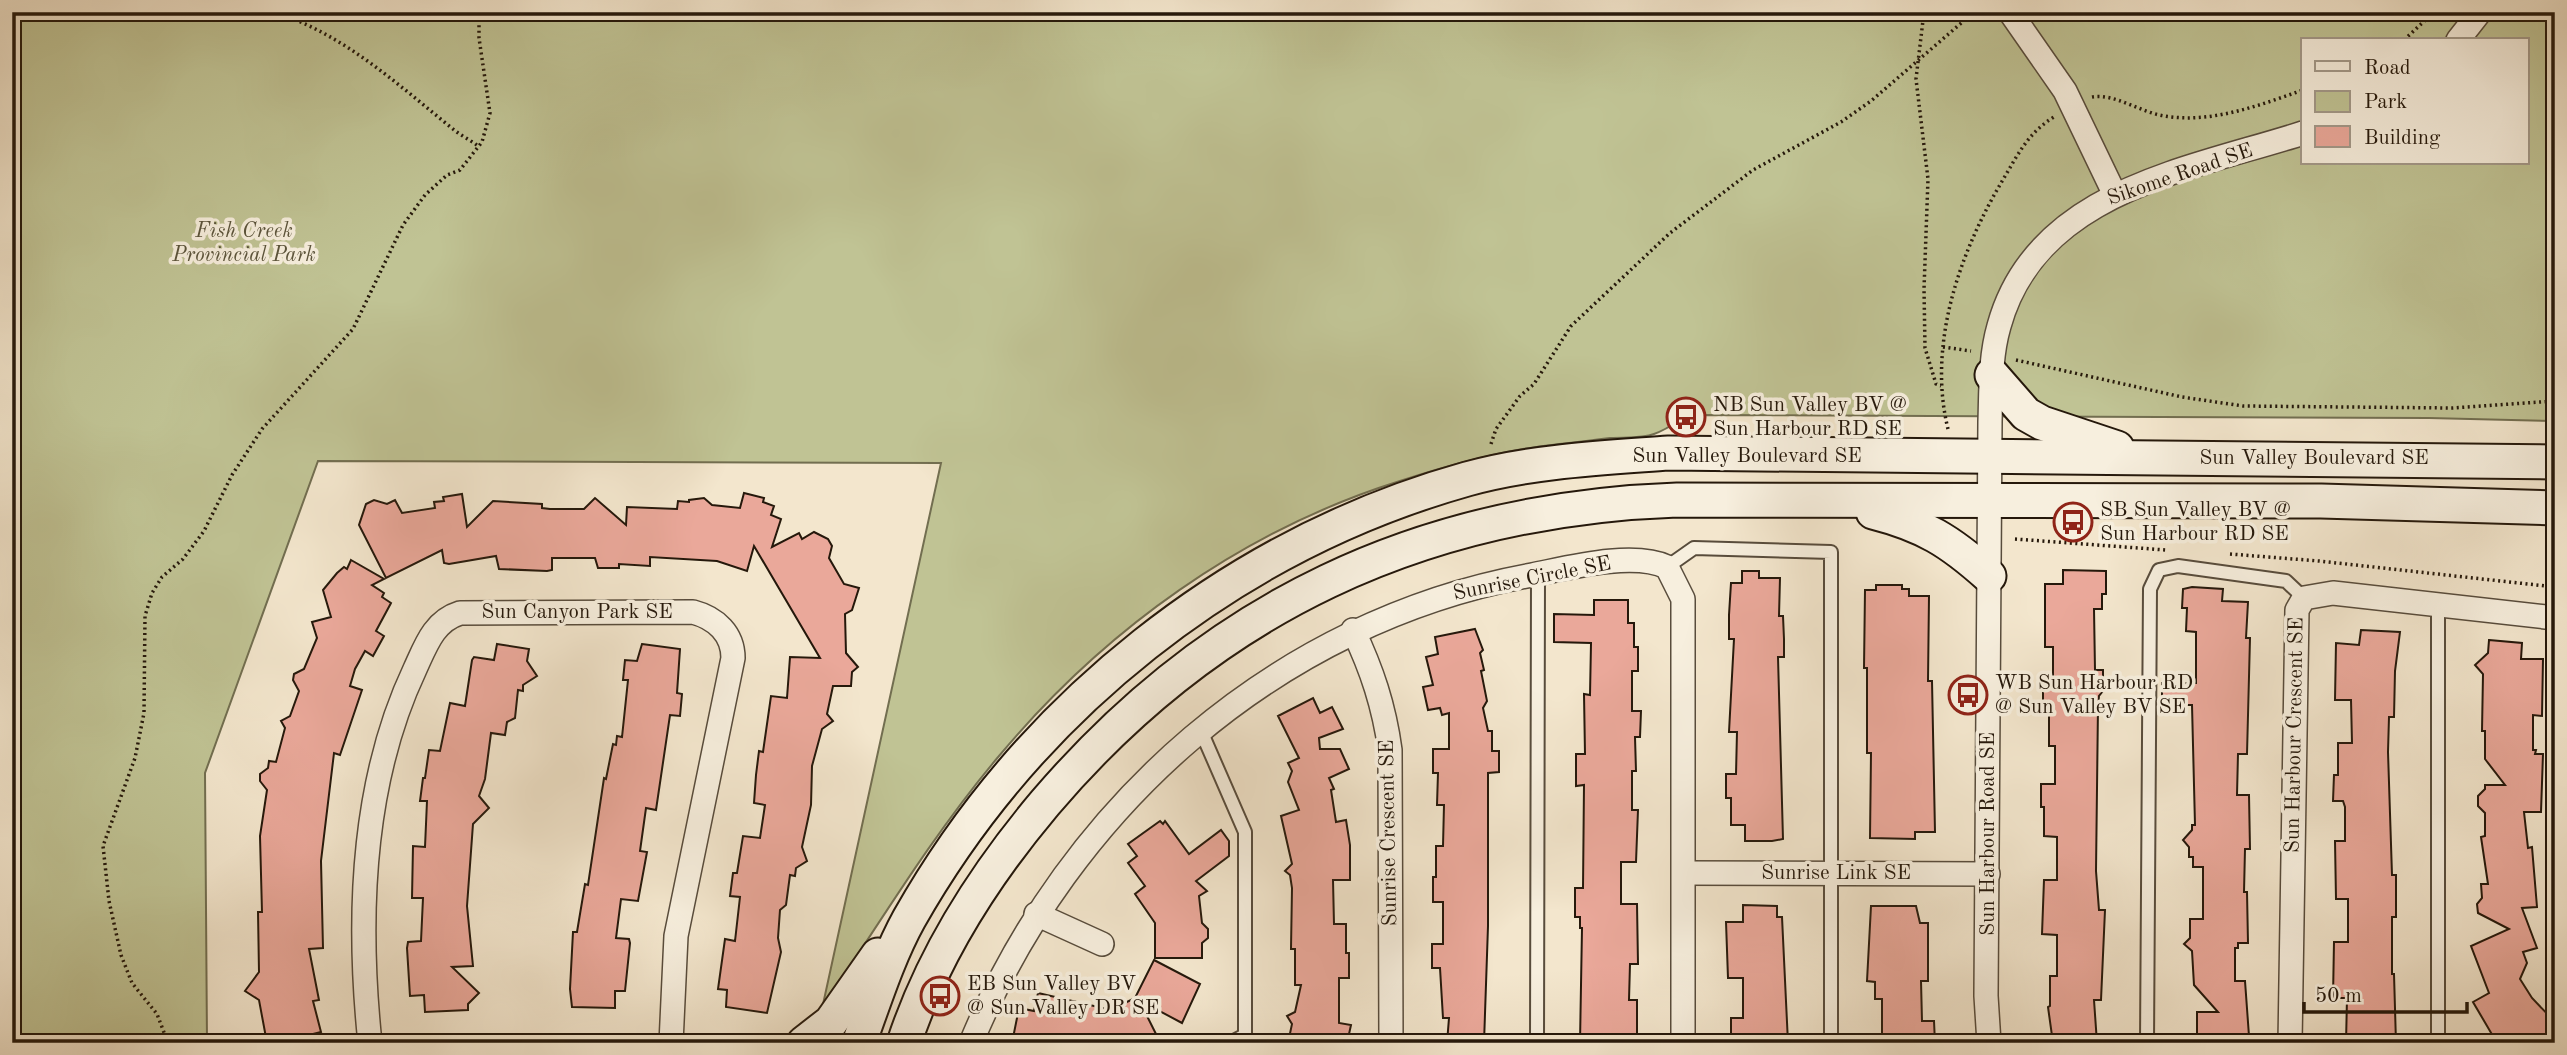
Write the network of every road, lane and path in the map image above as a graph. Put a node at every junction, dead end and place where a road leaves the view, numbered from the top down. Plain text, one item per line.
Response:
1 (274, 12) edge
2 (479, 12) edge
3 (1924, 12) edge
4 (1974, 12) edge
5 (2010, 12) edge
6 (2434, 12) edge
7 (2480, 12) edge
8 (2406, 38) edge
9 (2460, 38) edge
10 (1919, 62) junction
11 (2301, 91) edge
12 (2084, 101) dead end
13 (2064, 112) dead end
14 (2301, 134) edge
15 (479, 147) junction
16 (2115, 195) junction
17 (1943, 347) junction
18 (1992, 365) junction
19 (1941, 386) junction
20 (2555, 401) edge
21 (1948, 429) dead end
22 (1491, 444) dead end
23 (1989, 457) junction
24 (2154, 458) junction
25 (2555, 462) edge
26 (1827, 500) junction
27 (1989, 502) junction
28 (2555, 508) edge
29 (2015, 539) dead end
30 (2166, 550) dead end
31 (2221, 554) dead end
32 (1667, 567) junction
33 (1538, 573) junction
34 (1989, 576) junction
35 (2555, 587) edge
36 (2304, 598) junction
37 (2438, 604) junction
38 (2555, 618) edge
39 (1353, 630) junction
40 (1200, 731) junction
41 (1830, 872) junction
42 (1684, 873) junction
43 (1988, 874) junction
44 (1036, 914) junction
45 (907, 922) junction
46 (1102, 944) dead end
47 (168, 1043) edge
48 (370, 1043) edge
49 (671, 1043) edge
50 (804, 1043) edge
51 (859, 1043) edge
52 (904, 1043) edge
53 (971, 1043) edge
54 (1230, 1043) edge
55 (1391, 1043) edge
56 (1537, 1043) edge
57 (1684, 1043) edge
58 (1831, 1043) edge
59 (1989, 1043) edge
60 (2147, 1043) edge
61 (2290, 1043) edge
62 (2438, 1043) edge

1 - 15 path
2 - 15 path
3 - 10 path
4 - 10 path
5 - 16 street
6 - 8 path
7 - 9 street
10 - 19 path
10 - 22 path
11 - 12 path
13 - 17 path
14 - 16 street, Sikome Road SE
15 - 47 path
16 - 18 street, Sikome Road SE
17 - 18 path
17 - 19 path
18 - 20 path
18 - 23 street, Sikome Road SE
18 - 24 main road
19 - 21 path
23 - 24 main road, Sun Valley Boulevard SE
23 - 27 street, Sun Harbour Road SE
23 - 45 main road, Sun Valley Boulevard SE
24 - 25 main road, Sun Valley Boulevard SE
26 - 27 main road, Sun Valley Boulevard SE
26 - 34 main road
26 - 52 main road, Sun Valley Boulevard SE
27 - 28 main road, Sun Valley Boulevard SE
27 - 34 street, Sun Harbour Road SE
29 - 30 path
31 - 35 path
32 - 33 street, Sunrise Circle SE
32 - 41 lane
32 - 42 street
33 - 39 street, Sunrise Circle SE
33 - 56 lane
34 - 43 street, Sun Harbour Road SE
36 - 37 street, Sun Harbour Crescent SE
36 - 60 lane
36 - 61 street, Sun Harbour Crescent SE
37 - 38 street, Sun Harbour Crescent SE
37 - 62 lane
39 - 40 street, Sunrise Circle SE
39 - 55 street, Sunrise Crescent SE
40 - 44 street, Sunrise Circle SE
40 - 54 lane
41 - 42 street, Sunrise Link SE
41 - 43 street, Sunrise Link SE
41 - 58 lane
42 - 57 street
43 - 59 street, Sun Harbour Road SE
44 - 46 street
44 - 53 street, Sunrise Circle SE
45 - 50 main road
45 - 51 main road, Sun Valley Boulevard SE
48 - 49 street, Sun Canyon Park SE

